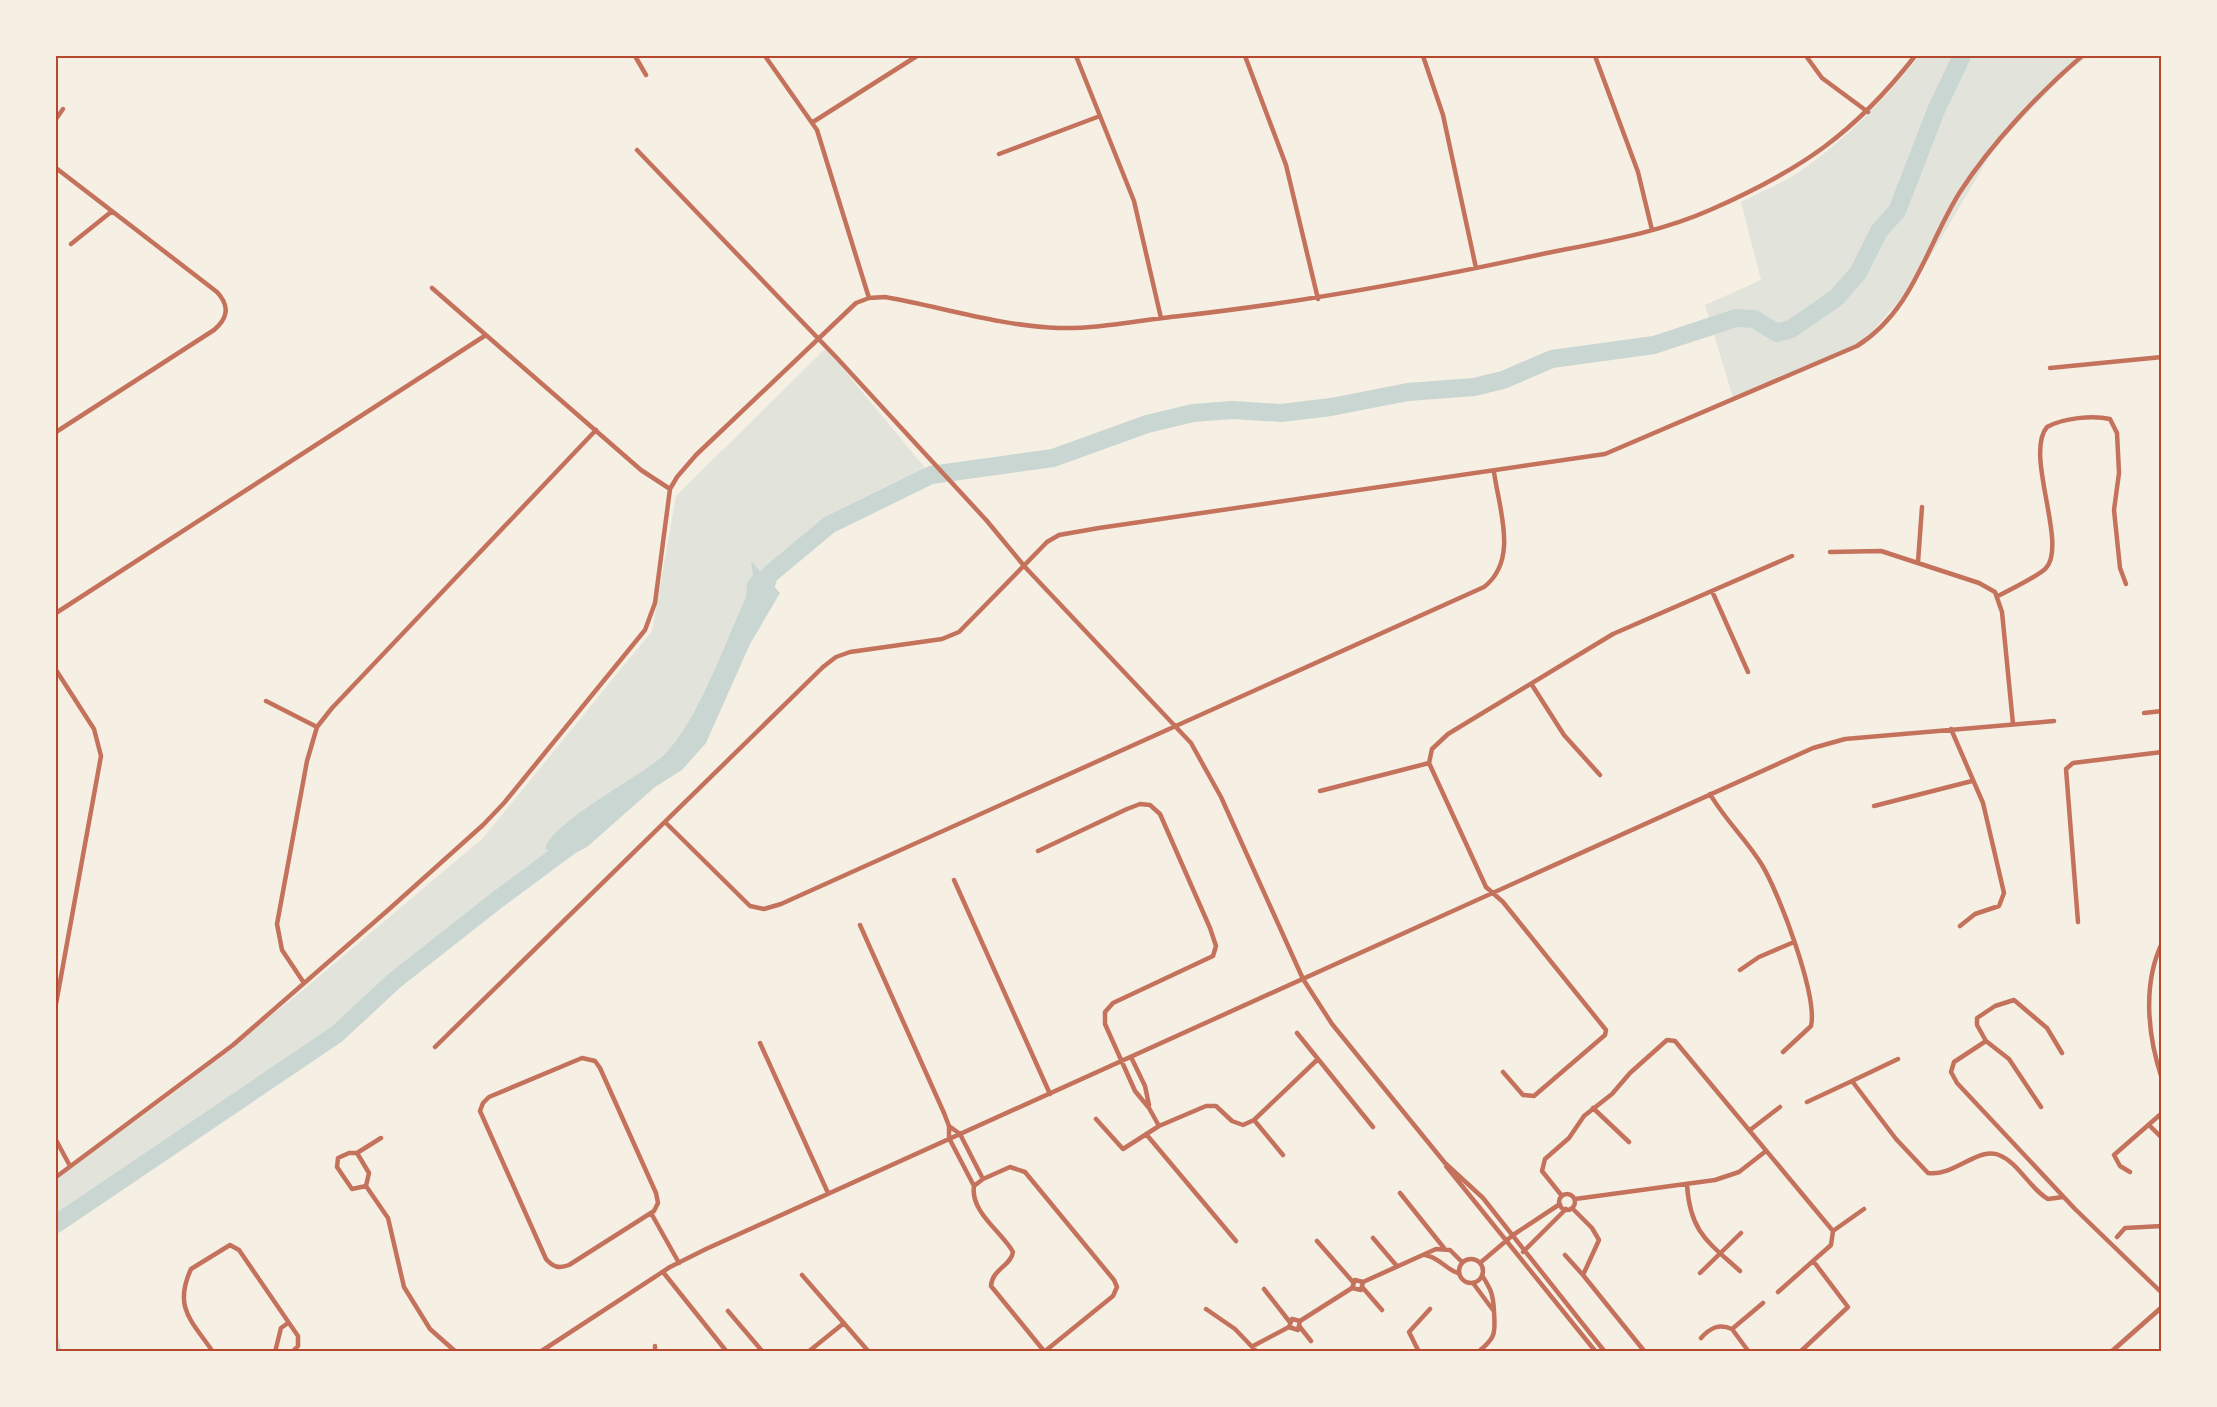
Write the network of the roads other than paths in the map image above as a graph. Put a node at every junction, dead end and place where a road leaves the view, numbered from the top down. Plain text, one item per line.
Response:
1 (635, 56) edge
2 (765, 56) edge
3 (917, 56) edge
4 (1076, 56) edge
5 (1245, 56) edge
6 (1423, 56) edge
7 (1595, 56) edge
8 (1806, 56) edge
9 (1915, 56) edge
10 (2082, 56) edge
11 (646, 75) dead end
12 (63, 109) dead end
13 (1868, 112) junction
14 (1100, 116) junction
15 (56, 119) edge
16 (813, 122) junction
17 (638, 150) dead end
18 (999, 154) dead end
19 (56, 168) edge
20 (111, 212) junction
21 (1652, 230) junction
22 (71, 244) dead end
23 (1476, 268) junction
24 (432, 288) dead end
25 (869, 298) junction
26 (1318, 299) junction
27 (1161, 318) junction
28 (486, 335) junction
29 (818, 337) junction
30 (2162, 357) edge
31 (2050, 368) dead end
32 (596, 430) junction
33 (56, 432) edge
34 (1494, 472) junction
35 (670, 489) junction
36 (1922, 507) dead end
37 (1830, 552) dead end
38 (1792, 556) dead end
39 (1918, 562) junction
40 (1025, 567) junction
41 (2126, 584) dead end
42 (1712, 591) junction
43 (1998, 596) junction
44 (56, 613) edge
45 (56, 670) edge
46 (1748, 672) dead end
47 (1532, 684) junction
48 (266, 701) dead end
49 (2162, 711) edge
50 (2144, 712) dead end
51 (2054, 721) dead end
52 (2013, 724) junction
53 (1177, 726) junction
54 (317, 727) junction
55 (1951, 729) junction
56 (2162, 752) edge
57 (1430, 763) junction
58 (1600, 775) dead end
59 (1972, 781) junction
60 (1320, 791) dead end
61 (1710, 794) junction
62 (1874, 806) dead end
63 (666, 823) junction
64 (1038, 851) dead end
65 (954, 880) dead end
66 (1493, 893) junction
67 (2078, 922) dead end
68 (860, 925) dead end
69 (1960, 926) dead end
70 (1794, 942) junction
71 (2162, 943) edge
72 (1740, 970) dead end
73 (1303, 979) junction
74 (304, 983) junction
75 (56, 1004) edge
76 (1297, 1033) dead end
77 (1986, 1041) junction
78 (760, 1043) dead end
79 (435, 1047) dead end
80 (1783, 1052) dead end
81 (2062, 1053) dead end
82 (1131, 1057) junction
83 (1318, 1059) junction
84 (1898, 1059) dead end
85 (1121, 1062) junction
86 (1503, 1072) dead end
87 (2162, 1079) edge
88 (1852, 1081) junction
89 (1050, 1094) junction
90 (1807, 1102) dead end
91 (1780, 1107) dead end
92 (2041, 1107) dead end
93 (1149, 1108) junction
94 (1593, 1108) junction
95 (2162, 1113) edge
96 (1096, 1119) dead end
97 (1254, 1119) junction
98 (2149, 1125) junction
99 (949, 1126) junction
100 (1159, 1126) junction
101 (1373, 1127) dead end
102 (1750, 1130) junction
103 (960, 1134) junction
104 (1146, 1134) junction
105 (381, 1138) dead end
106 (949, 1138) junction
107 (2162, 1138) edge
108 (56, 1140) edge
109 (1629, 1142) dead end
110 (1766, 1150) junction
111 (357, 1153) junction
112 (1283, 1155) dead end
113 (1445, 1163) junction
114 (70, 1166) junction
115 (2130, 1172) dead end
116 (56, 1177) edge
117 (982, 1179) junction
118 (1687, 1185) junction
119 (366, 1186) junction
120 (974, 1186) junction
121 (828, 1193) junction
122 (1400, 1193) dead end
123 (1562, 1196) junction
124 (2063, 1197) junction
125 (1575, 1199) junction
126 (1560, 1204) junction
127 (1569, 1209) junction
128 (1863, 1209) dead end
129 (651, 1213) junction
130 (2162, 1226) edge
131 (1833, 1231) junction
132 (1741, 1233) dead end
133 (1513, 1235) junction
134 (2116, 1236) dead end
135 (1373, 1238) dead end
136 (1236, 1241) dead end
137 (1317, 1241) dead end
138 (1506, 1241) junction
139 (1444, 1248) junction
140 (1525, 1250) junction
141 (1721, 1254) junction
142 (1423, 1255) junction
143 (1565, 1255) dead end
144 (1518, 1256) junction
145 (1462, 1262) junction
146 (1814, 1262) junction
147 (679, 1263) junction
148 (1480, 1263) junction
149 (1396, 1266) junction
150 (1740, 1271) dead end
151 (663, 1272) junction
152 (1458, 1273) junction
153 (1700, 1273) dead end
154 (802, 1275) dead end
155 (1482, 1275) junction
156 (1583, 1275) junction
157 (1353, 1282) junction
158 (1364, 1282) junction
159 (1473, 1283) junction
160 (1352, 1288) junction
161 (1363, 1288) junction
162 (1264, 1289) dead end
163 (1778, 1292) dead end
164 (2162, 1293) edge
165 (1763, 1304) dead end
166 (2162, 1307) edge
167 (1206, 1309) dead end
168 (1430, 1309) dead end
169 (1382, 1310) dead end
170 (1494, 1310) junction
171 (728, 1311) dead end
172 (1289, 1321) junction
173 (1300, 1321) junction
174 (288, 1323) junction
175 (844, 1323) junction
176 (1289, 1327) junction
177 (1300, 1327) junction
178 (1732, 1329) junction
179 (2133, 1334) junction
180 (1701, 1338) dead end
181 (1311, 1341) dead end
182 (1486, 1345) junction
183 (1252, 1346) junction
184 (1044, 1351) edge
185 (213, 1352) edge
186 (275, 1352) edge
187 (292, 1352) edge
188 (456, 1352) edge
189 (540, 1352) edge
190 (727, 1352) edge
191 (762, 1352) edge
192 (808, 1352) edge
193 (869, 1352) edge
194 (1257, 1352) edge
195 (1419, 1352) edge
196 (1478, 1352) edge
197 (1492, 1352) edge
198 (1596, 1352) edge
199 (1605, 1352) edge
200 (1645, 1352) edge
201 (1749, 1352) edge
202 (1800, 1352) edge
203 (2111, 1352) edge
204 (2116, 1352) edge

1 - 11 street
2 - 16 street
3 - 16 street
4 - 14 street
5 - 26 street
6 - 23 street
7 - 21 street
8 - 13 street
9 - 13 street
10 - 34 street
12 - 15 street
13 - 21 street
14 - 18 street
14 - 27 street
16 - 25 street
17 - 29 street
19 - 20 street
20 - 22 street
20 - 33 street
21 - 23 street
23 - 26 street
24 - 28 street
25 - 27 street
25 - 29 street
26 - 27 street
28 - 32 street
28 - 44 street
29 - 35 street
29 - 40 street
30 - 31 street
32 - 35 street
32 - 54 street
34 - 40 street
34 - 53 street
35 - 74 street
36 - 39 street
37 - 39 street
38 - 42 street
39 - 43 street
40 - 53 street
40 - 63 street
41 - 43 street
42 - 46 street
42 - 47 street
43 - 52 street
45 - 75 street
47 - 57 street
47 - 58 street
48 - 54 street
49 - 50 street
51 - 52 street
52 - 55 street
53 - 63 street
53 - 73 street
54 - 74 street
55 - 59 street
55 - 61 street
56 - 67 street
57 - 60 street
57 - 66 street
59 - 62 street
59 - 69 street
61 - 66 street
61 - 70 street
63 - 79 street
64 - 85 street
65 - 89 street
66 - 73 street
66 - 86 street
68 - 99 street
70 - 72 street
70 - 80 street
71 - 87 street
73 - 82 street
73 - 113 street
74 - 114 street
76 - 83 street
77 - 81 street
77 - 92 street
77 - 124 street
78 - 121 street
82 - 85 street
82 - 93 street
83 - 97 street
83 - 101 street
84 - 88 street
85 - 89 street
85 - 93 street
88 - 90 street
88 - 124 street
89 - 103 street
91 - 102 street
93 - 100 street
94 - 102 street
94 - 109 street
94 - 123 street
95 - 98 street
96 - 104 street
97 - 100 street
97 - 112 street
98 - 107 street
98 - 115 street
99 - 103 street
99 - 106 street
100 - 104 street
102 - 110 street
103 - 106 street
103 - 117 street
104 - 136 street
105 - 111 street
106 - 120 street
106 - 121 street
108 - 114 street
110 - 118 street
110 - 131 street
111 - 119 street
111 - 119 street
113 - 133 street
113 - 138 street
114 - 116 street
117 - 120 street
117 - 184 street
118 - 125 street
118 - 141 street
119 - 188 street
120 - 184 street
121 - 147 street
122 - 139 street
123 - 125 street
123 - 126 street
124 - 164 street
125 - 127 street
126 - 127 street
126 - 133 street
127 - 140 street
127 - 156 street
128 - 131 street
129 - 129 street
129 - 147 street
130 - 134 street
131 - 146 street
132 - 141 street
133 - 138 street
133 - 140 street
135 - 149 street
137 - 157 street
138 - 144 street
138 - 148 street
139 - 142 street
139 - 145 street
140 - 144 street
140 - 199 street
141 - 150 street
141 - 153 street
142 - 149 street
142 - 152 street
143 - 156 street
144 - 198 street
145 - 148 street
145 - 152 street
146 - 163 street
146 - 202 street
147 - 151 street
148 - 155 street
149 - 158 street
151 - 189 street
151 - 190 street
152 - 159 street
154 - 175 street
155 - 159 street
155 - 170 street
156 - 200 street
157 - 158 street
157 - 160 street
158 - 161 street
159 - 170 street
160 - 161 street
160 - 173 street
161 - 169 street
162 - 172 street
165 - 178 street
166 - 179 street
167 - 183 street
168 - 195 street
170 - 182 street
171 - 191 street
172 - 173 street
172 - 176 street
173 - 177 street
174 - 185 street
174 - 186 street
174 - 187 street
175 - 192 street
175 - 193 street
176 - 177 street
176 - 183 street
177 - 181 street
178 - 180 street
178 - 201 street
179 - 203 street
179 - 204 street
182 - 196 street
182 - 197 street
183 - 194 street

